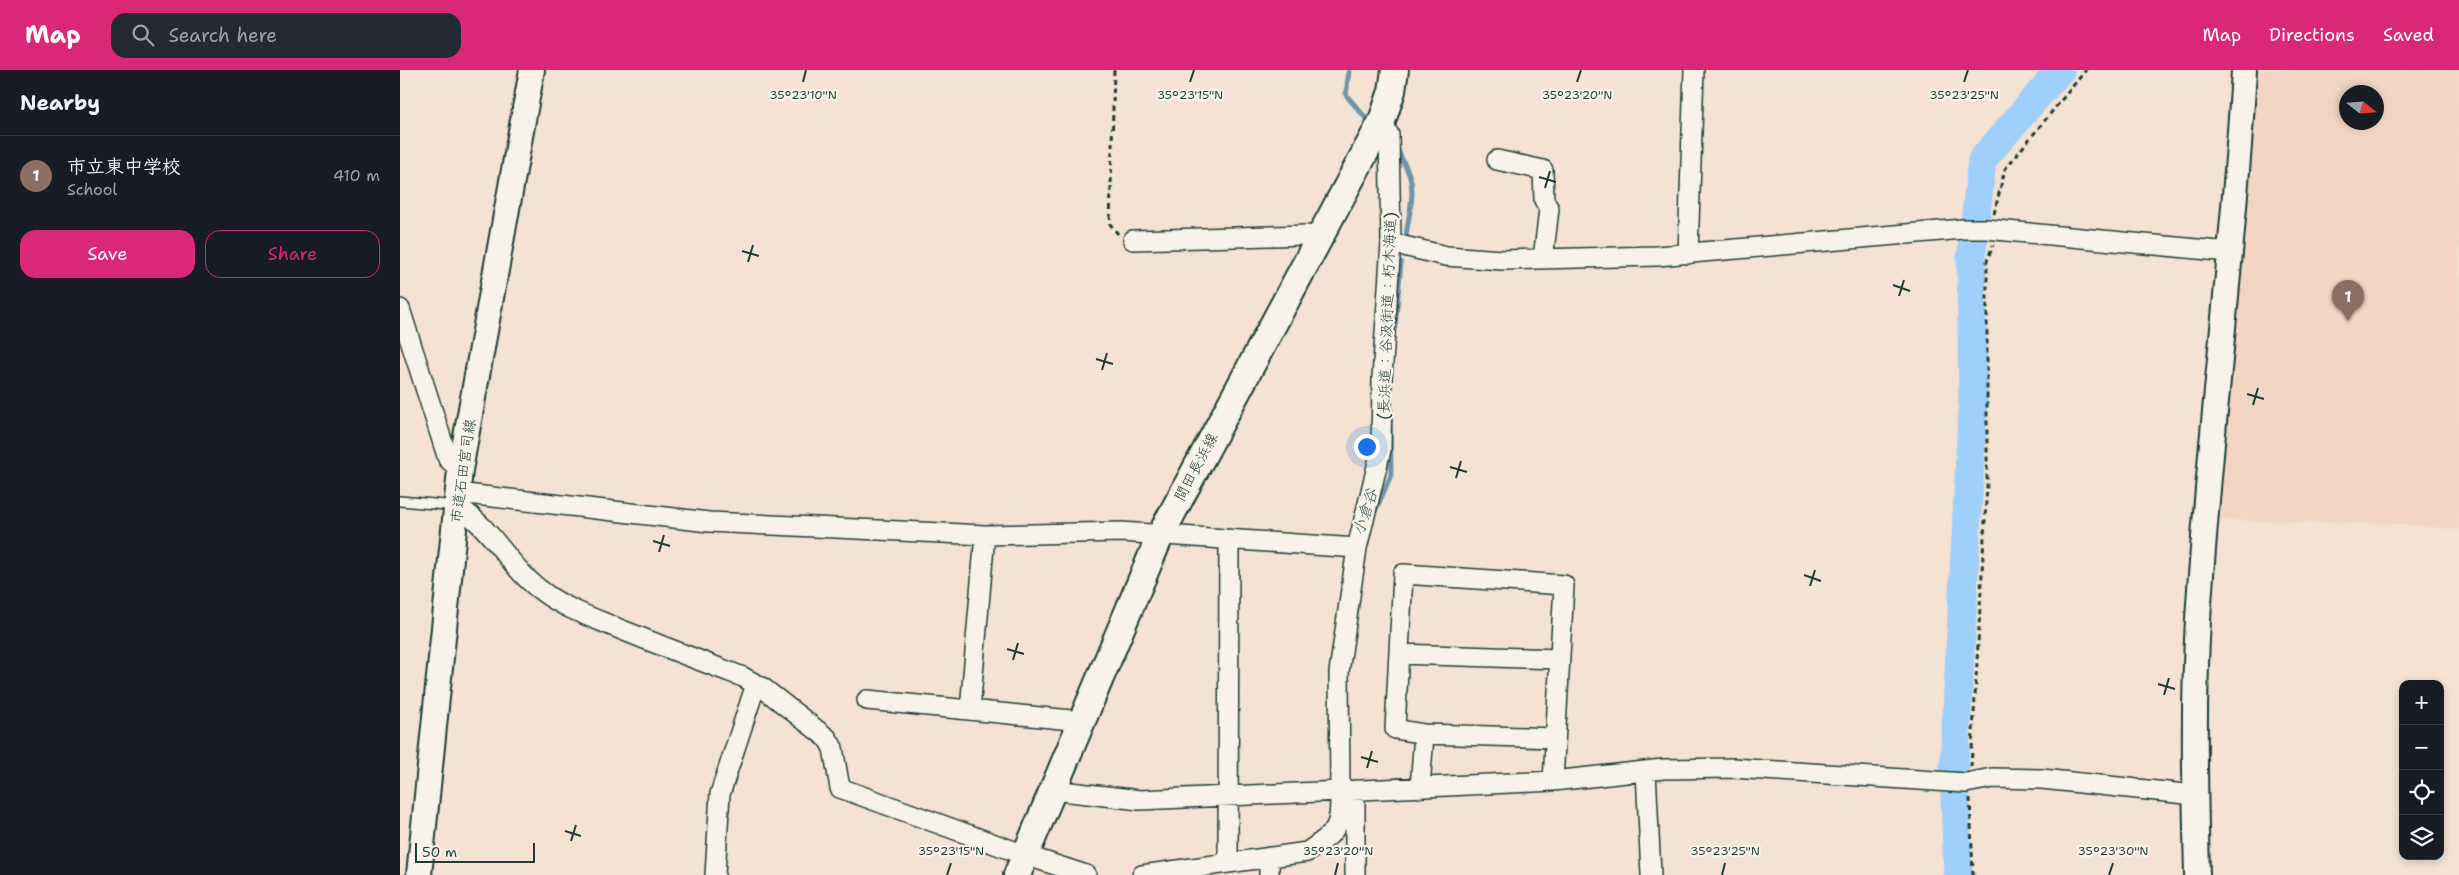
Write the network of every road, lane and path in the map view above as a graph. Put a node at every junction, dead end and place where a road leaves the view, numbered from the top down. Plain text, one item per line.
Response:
1 (532, 70) edge
2 (1114, 70) edge
3 (1395, 70) edge
4 (1694, 70) edge
5 (2086, 70) edge
6 (2244, 70) edge
7 (1382, 121) junction
8 (1497, 160) dead end
9 (1992, 229) junction
10 (1318, 238) junction
11 (1132, 240) joint
12 (1392, 243) junction
13 (2229, 252) junction
14 (1688, 254) junction
15 (1543, 259) junction
16 (400, 309) edge
17 (458, 490) junction
18 (400, 501) edge
19 (985, 535) junction
20 (1160, 536) junction
21 (1228, 540) junction
22 (1357, 548) junction
23 (1399, 654) junction
24 (1560, 659) junction
25 (756, 684) junction
26 (867, 700) dead end
27 (970, 710) junction
28 (1082, 721) junction
29 (1424, 734) junction
30 (1555, 738) junction
31 (1646, 771) junction
32 (1552, 780) junction
33 (1968, 783) junction
34 (1420, 788) junction
35 (1053, 790) junction
36 (1348, 791) junction
37 (1229, 795) junction
38 (2195, 795) junction
39 (1228, 863) junction
40 (1021, 865) edge
41 (1269, 866) edge
42 (418, 875) edge
43 (716, 875) edge
44 (1086, 875) edge
45 (1142, 875) edge
46 (1355, 875) edge
47 (1651, 875) edge
48 (1973, 875) edge
49 (2197, 875) edge

1 - 17 street, 市道石田宮司線
2 - 11 path
3 - 7 main road, 間田長浜線
4 - 14 street
5 - 9 path
6 - 13 street
7 - 10 main road, 間田長浜線
7 - 12 street, (長浜道：谷汲街道：朽木海道)
8 - 15 street
9 - 13 street
9 - 14 street
9 - 33 path
10 - 11 street
10 - 20 main road, 間田長浜線
12 - 15 street
12 - 22 street, (長浜道：谷汲街道：朽木海道)
13 - 38 street
14 - 15 street
16 - 17 street
17 - 18 lane
17 - 19 street
17 - 25 street
17 - 42 street, 市道石田宮司線
19 - 20 street
19 - 27 street
20 - 21 street
20 - 28 main road, 間田長浜線
21 - 22 street
21 - 37 street
22 - 36 street, (長浜道：谷汲街道：朽木海道)
23 - 24 street
23 - 24 street
23 - 29 street
24 - 30 street
25 - 40 street
25 - 43 street
26 - 27 street
27 - 28 street
28 - 35 main road, 間田長浜線
29 - 30 street
29 - 34 street
30 - 32 street
31 - 32 street
31 - 33 street
31 - 47 street
32 - 34 street
33 - 38 street
33 - 48 path
34 - 36 street
35 - 37 street
35 - 40 main road, 間田長浜線
36 - 37 street
36 - 41 street
36 - 46 street
37 - 39 street
38 - 49 street
39 - 41 street
39 - 45 street
40 - 44 street

